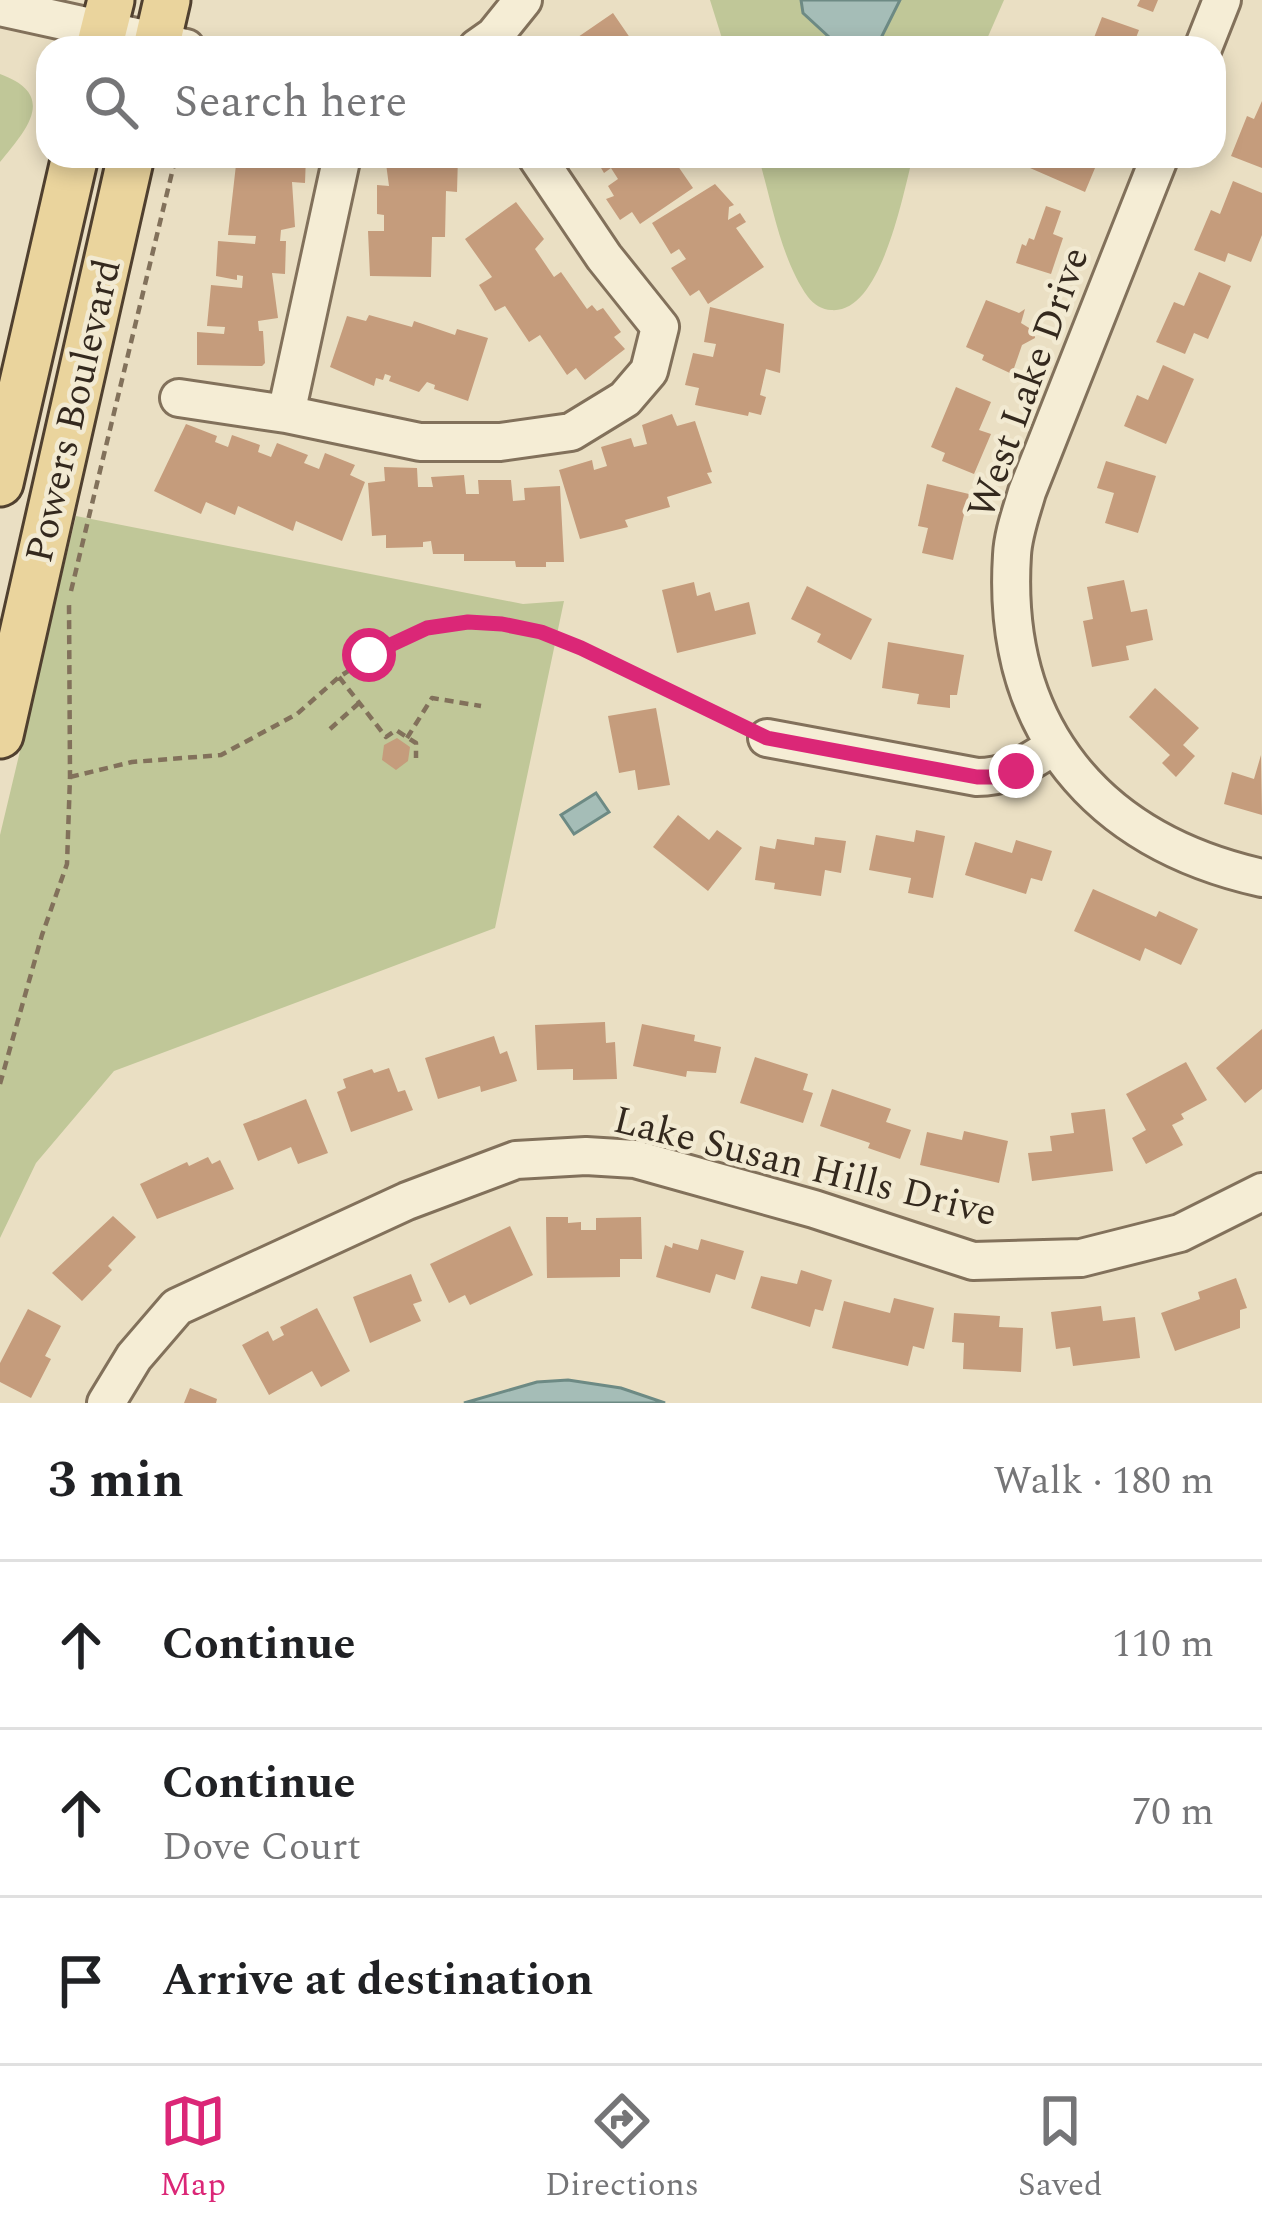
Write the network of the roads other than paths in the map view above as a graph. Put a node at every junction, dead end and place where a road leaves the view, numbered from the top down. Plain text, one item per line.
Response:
1 (523, 0) edge
2 (1222, 0) edge
3 (0, 7) edge
4 (104, 26) edge
5 (167, 34) edge
6 (496, 36) edge
7 (1208, 36) edge
8 (72, 168) edge
9 (128, 168) edge
10 (339, 168) edge
11 (544, 168) edge
12 (1155, 168) edge
13 (179, 398) dead end
14 (286, 414) junction
15 (0, 483) edge
16 (0, 735) edge
17 (767, 738) road end
18 (1053, 747) junction
19 (1262, 878) edge
20 (1262, 1192) edge
21 (106, 1403) edge

1 - 6 street
2 - 7 street
3 - 4 street
4 - 5 street
8 - 15 main road, Powers Boulevard
9 - 16 main road, Powers Boulevard
10 - 14 street
11 - 14 street
12 - 18 street, West Lake Drive
13 - 14 street
17 - 18 street
18 - 19 street, West Lake Drive
20 - 21 street, Lake Susan Hills Drive

